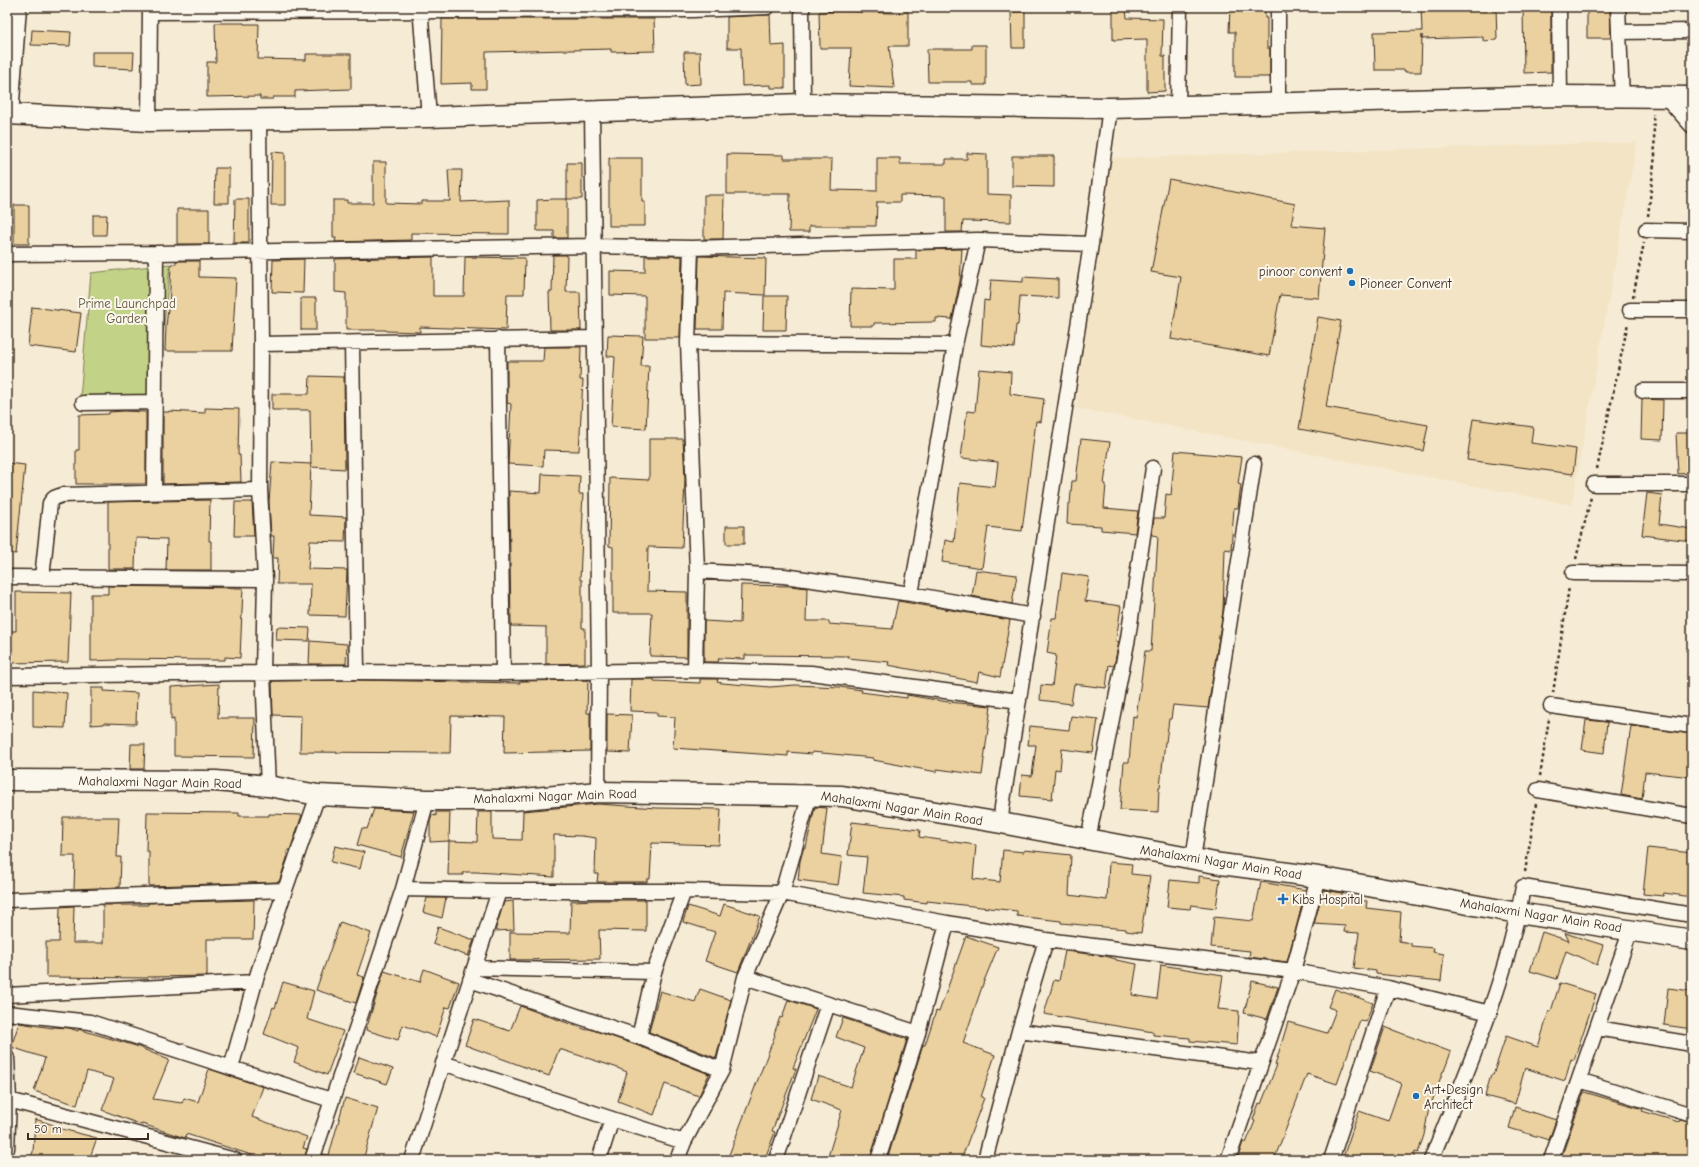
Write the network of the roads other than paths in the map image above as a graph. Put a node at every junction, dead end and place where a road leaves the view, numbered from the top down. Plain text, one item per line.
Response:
1 (19, 7) edge
2 (767, 7) edge
3 (802, 7) edge
4 (1180, 7) edge
5 (1278, 7) edge
6 (1559, 7) edge
7 (1618, 7) edge
8 (692, 8) edge
9 (150, 9) edge
10 (420, 9) edge
11 (506, 9) edge
12 (1692, 31) edge
13 (1619, 32) junction
14 (1560, 96) junction
15 (1658, 97) junction
16 (1692, 97) edge
17 (1622, 98) junction
18 (803, 104) junction
19 (1278, 104) junction
20 (1178, 106) junction
21 (1110, 108) junction
22 (592, 111) junction
23 (9, 114) edge
24 (429, 117) junction
25 (260, 118) junction
26 (149, 121) junction
27 (1692, 126) edge
28 (1646, 230) road end
29 (1692, 230) edge
30 (978, 240) junction
31 (1091, 244) junction
32 (593, 246) junction
33 (691, 248) junction
34 (260, 252) junction
35 (156, 253) junction
36 (7, 254) edge
37 (1630, 310) dead end
38 (1692, 310) edge
39 (594, 338) junction
40 (498, 339) junction
41 (352, 343) junction
42 (688, 343) junction
43 (261, 344) junction
44 (955, 345) junction
45 (1643, 391) dead end
46 (1692, 391) edge
47 (155, 402) junction
48 (83, 404) dead end
49 (1254, 464) dead end
50 (1153, 468) dead end
51 (1594, 484) dead end
52 (1692, 484) edge
53 (260, 490) junction
54 (154, 493) junction
55 (697, 571) junction
56 (1573, 573) dead end
57 (1692, 574) edge
58 (7, 578) edge
59 (42, 578) junction
60 (265, 579) junction
61 (911, 594) junction
62 (1033, 616) junction
63 (599, 670) junction
64 (694, 670) junction
65 (357, 672) junction
66 (503, 673) junction
67 (264, 674) junction
68 (7, 676) edge
69 (1019, 701) junction
70 (1551, 706) dead end
71 (1692, 726) edge
72 (7, 780) edge
73 (268, 786) junction
74 (1538, 790) dead end
75 (598, 792) junction
76 (810, 794) junction
77 (318, 795) junction
78 (427, 800) junction
79 (1692, 816) edge
80 (1001, 823) junction
81 (1088, 840) junction
82 (1193, 859) junction
83 (1318, 877) junction
84 (402, 889) junction
85 (285, 890) junction
86 (499, 891) junction
87 (684, 891) junction
88 (782, 893) junction
89 (7, 900) edge
90 (1518, 913) junction
91 (1692, 915) edge
92 (947, 923) junction
93 (1631, 930) junction
94 (1046, 940) junction
95 (1692, 940) edge
96 (1293, 971) junction
97 (654, 972) junction
98 (472, 974) junction
99 (745, 977) junction
100 (255, 982) junction
101 (1388, 988) junction
102 (7, 995) edge
103 (828, 1004) junction
104 (7, 1013) edge
105 (1490, 1013) junction
106 (1597, 1028) junction
107 (1019, 1031) junction
108 (918, 1033) junction
109 (639, 1037) junction
110 (1692, 1044) edge
111 (7, 1058) edge
112 (443, 1063) junction
113 (1260, 1063) junction
114 (230, 1068) junction
115 (722, 1070) junction
116 (1579, 1080) junction
117 (10, 1100) junction
118 (331, 1100) junction
119 (1692, 1115) edge
120 (612, 1119) junction
121 (684, 1142) junction
122 (7, 1149) edge
123 (235, 1160) edge
124 (312, 1160) edge
125 (412, 1160) edge
126 (599, 1160) edge
127 (677, 1160) edge
128 (776, 1160) edge
129 (878, 1160) edge
130 (985, 1160) edge
131 (1228, 1160) edge
132 (1331, 1160) edge
133 (1431, 1160) edge
134 (1551, 1160) edge

1 - 23 street
2 - 8 street
3 - 18 street
4 - 20 street
5 - 19 street
6 - 14 street
7 - 13 street
8 - 11 street
9 - 10 street
9 - 26 street
10 - 11 street
10 - 24 street
12 - 13 street
13 - 17 street
14 - 17 street
14 - 19 street
15 - 16 street
15 - 17 street
15 - 27 street
18 - 21 street
18 - 22 street
19 - 20 street
20 - 21 street
21 - 31 street
22 - 24 street
22 - 32 street
23 - 26 street
24 - 25 street
25 - 26 street
25 - 34 street
28 - 29 street
30 - 31 street
30 - 33 street
30 - 44 street
31 - 62 street
32 - 33 street
32 - 34 street
32 - 39 street
33 - 42 street
34 - 35 street
34 - 43 street
35 - 36 street
35 - 47 street
37 - 38 street
39 - 40 street
39 - 63 street
40 - 41 street
40 - 66 street
41 - 43 street
41 - 65 street
42 - 44 street
42 - 55 street
43 - 53 street
44 - 61 street
45 - 46 street
47 - 48 street
47 - 54 street
49 - 82 street
50 - 81 street
51 - 52 street
53 - 54 street
53 - 60 street
54 - 59 street
55 - 61 street
55 - 64 street
56 - 57 street
58 - 59 street
59 - 60 street
60 - 67 street
61 - 62 street
62 - 69 street
63 - 64 street
63 - 66 street
63 - 75 street
64 - 69 street
65 - 66 street
65 - 67 street
67 - 68 street
67 - 73 street
69 - 80 street
70 - 71 street
72 - 73 street, Mahalaxmi Nagar Main Road
73 - 77 street, Mahalaxmi Nagar Main Road
74 - 79 street
75 - 76 street, Mahalaxmi Nagar Main Road
75 - 78 street, Mahalaxmi Nagar Main Road
76 - 80 street, Mahalaxmi Nagar Main Road
76 - 88 street
77 - 78 street, Mahalaxmi Nagar Main Road
77 - 85 street
78 - 84 street
80 - 81 street, Mahalaxmi Nagar Main Road
81 - 82 street, Mahalaxmi Nagar Main Road
82 - 83 street, Mahalaxmi Nagar Main Road
83 - 90 street, Mahalaxmi Nagar Main Road
83 - 96 street
84 - 86 street
84 - 118 street
85 - 89 street
85 - 100 street
86 - 87 street
86 - 98 street
87 - 88 street
87 - 97 street
88 - 92 street
88 - 99 street
90 - 91 street
90 - 93 street, Mahalaxmi Nagar Main Road
90 - 105 street
92 - 94 street
92 - 108 street
93 - 95 street, Mahalaxmi Nagar Main Road
93 - 106 street
94 - 96 street
94 - 107 street
96 - 101 street
96 - 113 street
97 - 98 street
97 - 109 street
98 - 109 street
98 - 112 street
99 - 103 street
99 - 115 street
100 - 102 street
100 - 114 street
101 - 105 street
101 - 132 street
103 - 108 street
103 - 128 street
104 - 114 street
105 - 133 street
106 - 110 street
106 - 116 street
107 - 113 street
107 - 130 street
108 - 129 street
109 - 115 street
111 - 117 street
112 - 120 street
112 - 125 street
113 - 131 street
114 - 118 street
115 - 121 street
116 - 119 street
116 - 134 street
117 - 122 street
117 - 123 street
118 - 124 street
120 - 121 street
120 - 126 street
121 - 127 street

